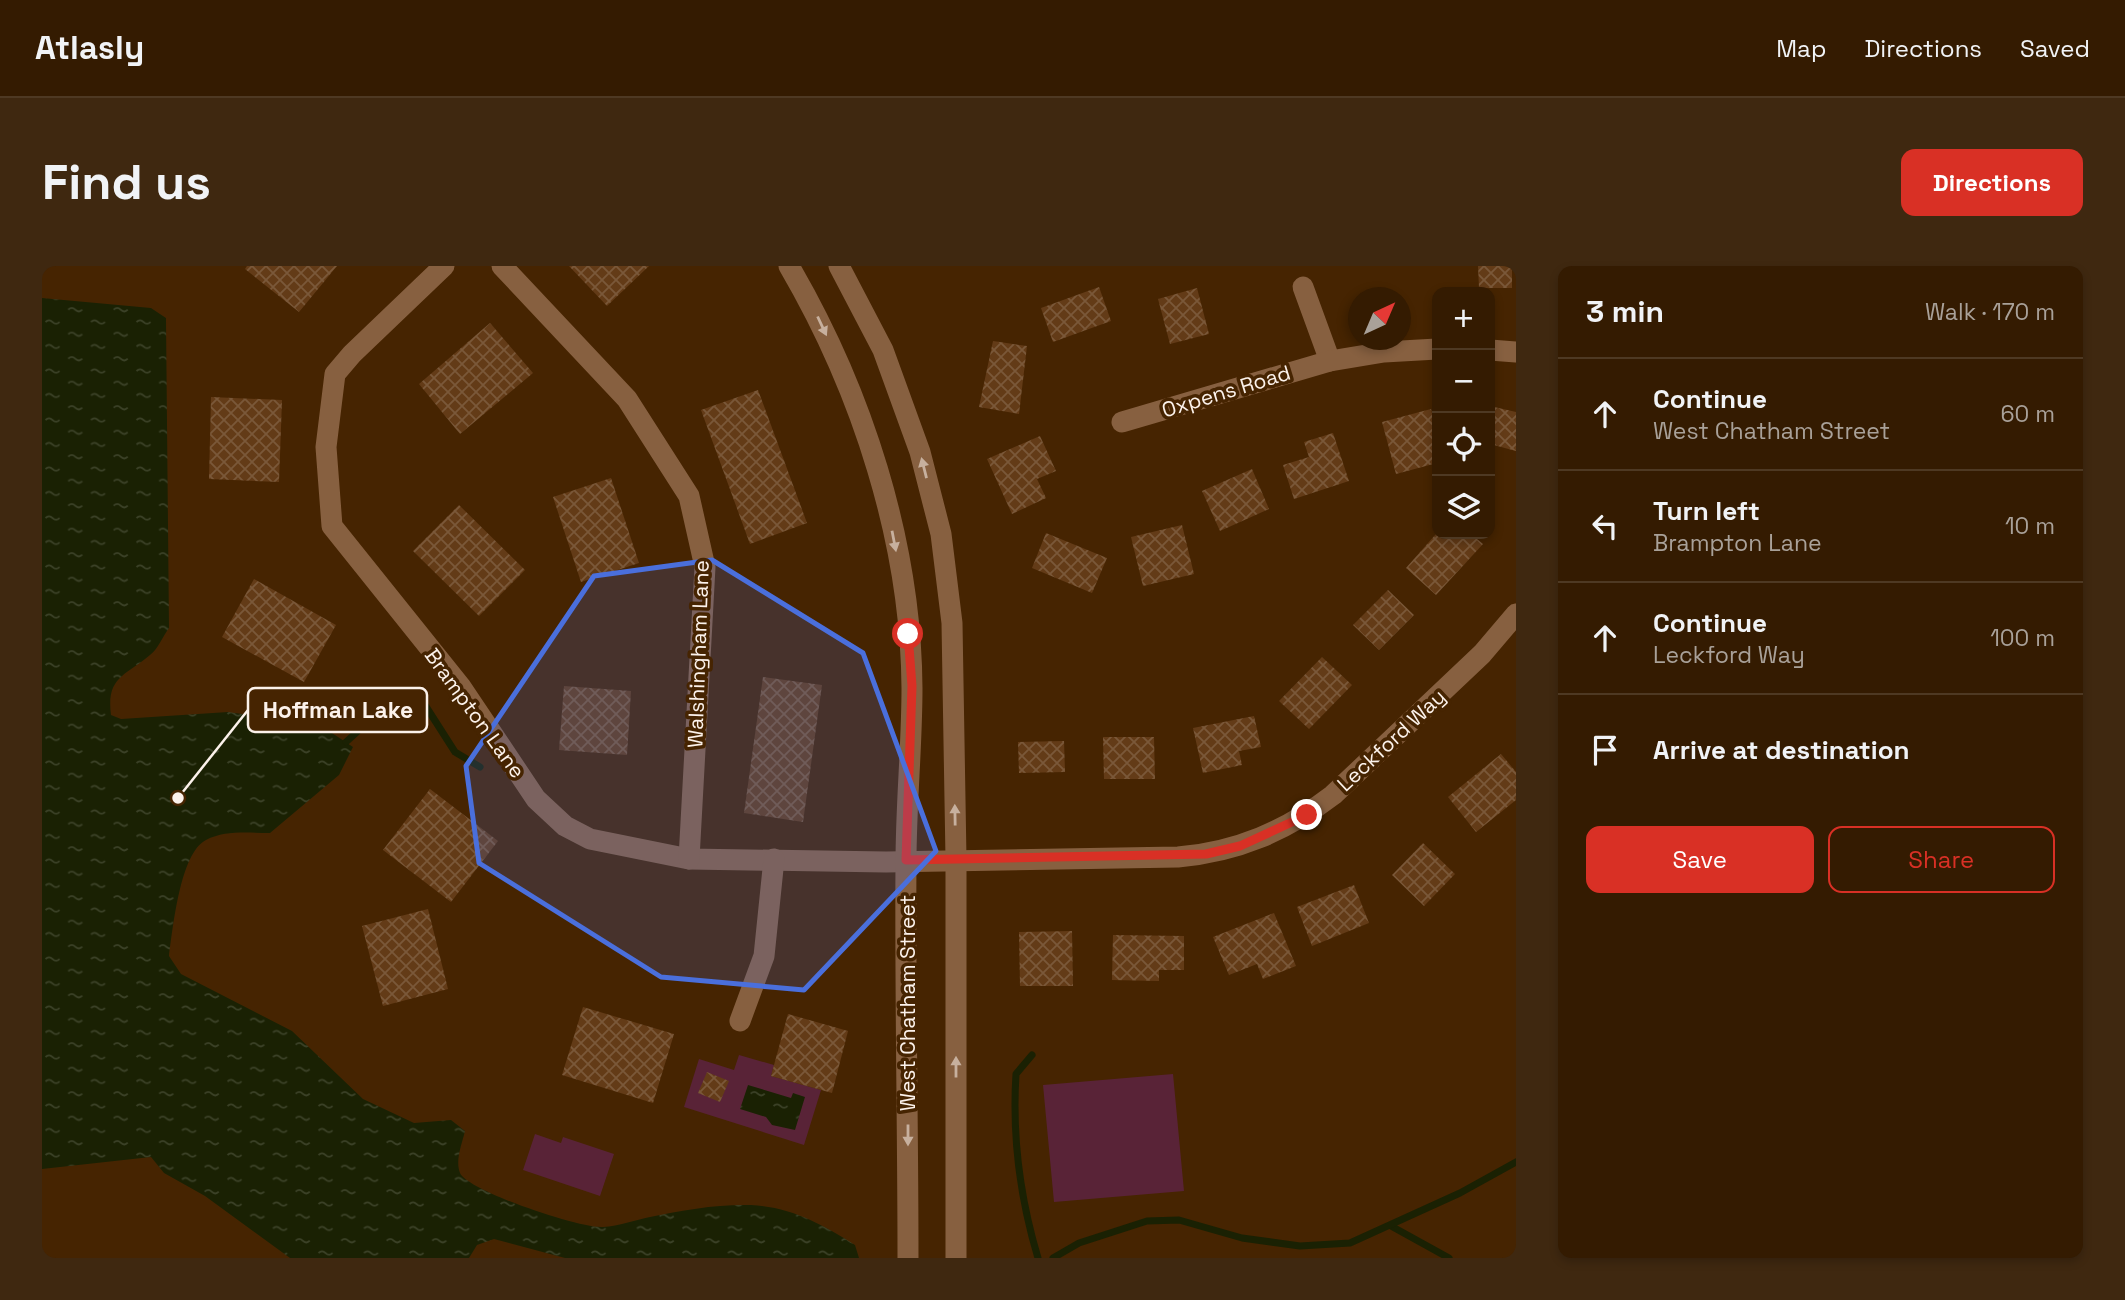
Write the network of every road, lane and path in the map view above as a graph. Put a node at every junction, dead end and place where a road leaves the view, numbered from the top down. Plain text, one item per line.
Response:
1 (444, 266) edge
2 (502, 266) edge
3 (789, 266) edge
4 (839, 266) edge
5 (1303, 287) dead end
6 (1432, 349) edge
7 (1495, 350) edge
8 (1516, 352) edge
9 (1329, 360) junction
10 (1122, 422) dead end
11 (1516, 614) edge
12 (689, 859) junction
13 (774, 859) junction
14 (956, 859) junction
15 (906, 860) junction
16 (740, 1021) dead end
17 (908, 1258) edge
18 (956, 1258) edge

1 - 12 street, Brampton Lane
2 - 12 street, Walshingham Lane
3 -> 15 street, West Chatham Street
14 -> 4 street
5 - 9 street
6 - 9 street, Oxpens Road
7 - 8 street
9 - 10 street, Oxpens Road
11 - 14 street, Leckford Way
12 - 13 street, Brampton Lane
13 - 15 street, Brampton Lane
13 - 16 street
14 - 15 street, Brampton Lane
18 -> 14 street
15 -> 17 street, West Chatham Street

